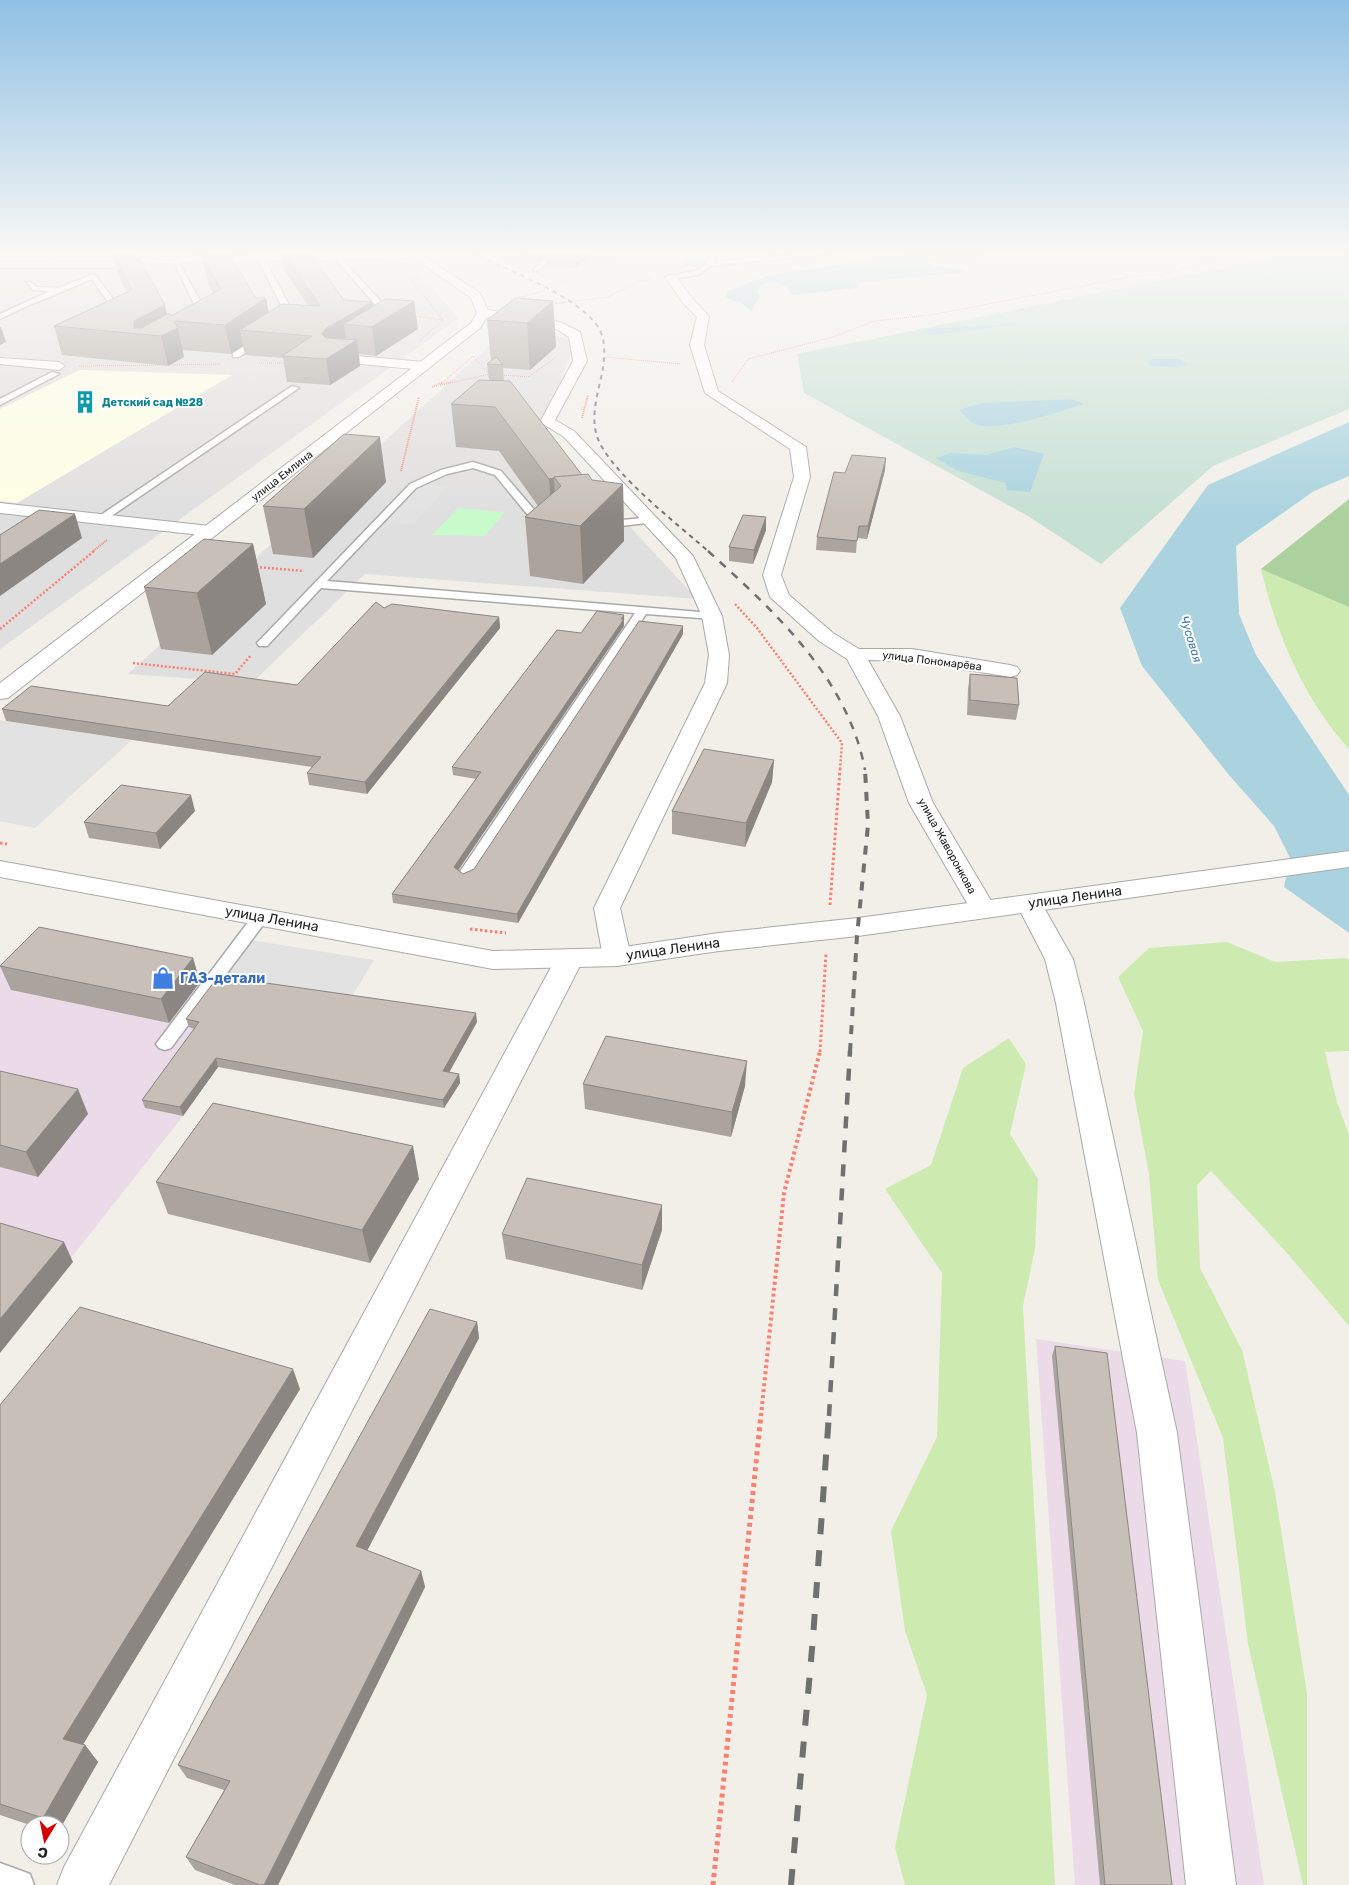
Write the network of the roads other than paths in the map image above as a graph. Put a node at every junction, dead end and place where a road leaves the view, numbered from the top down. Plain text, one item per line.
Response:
1 (258, 341) edge
2 (457, 341) edge
3 (578, 341) edge
4 (698, 341) edge
5 (236, 355) edge
6 (339, 355) edge
7 (0, 361) edge
8 (424, 366) junction
9 (57, 370) joint
10 (296, 388) edge
11 (0, 402) edge
12 (0, 508) edge
13 (59, 514) junction
14 (100, 519) junction
15 (652, 520) junction
16 (44, 524) edge
17 (595, 526) edge
18 (556, 530) edge
19 (210, 531) junction
20 (318, 584) junction
21 (644, 610) junction
22 (712, 616) junction
23 (263, 643) road end
24 (855, 655) junction
25 (1010, 671) dead end
26 (0, 693) edge
27 (5, 857) edge
28 (1349, 859) edge
29 (465, 876) edge
30 (1029, 903) junction
31 (983, 909) junction
32 (260, 917) junction
33 (570, 958) junction
34 (617, 958) junction
35 (164, 1044) dead end
36 (0, 1878) edge
37 (19, 1885) edge
38 (82, 1885) edge
39 (1211, 1885) edge

1 - 5 lane
2 - 8 street, улица Емлина
3 - 15 street
4 - 24 street, улица Жаворонкова
6 - 8 street
7 - 9 street
8 - 19 street, улица Емлина
9 - 11 lane
10 - 14 lane
12 - 13 street
13 - 14 street
13 - 16 lane
14 - 19 street
15 - 17 lane
15 - 22 street
18 - 20 lane
19 - 26 street, улица Емлина
20 - 21 lane
20 - 23 lane
21 - 22 lane
21 - 29 lane
22 - 34 street
24 - 25 street, улица Пономарёва
24 - 31 street, улица Жаворонкова
27 - 32 street, улица Ленина
28 - 30 street, улица Ленина
30 - 31 street, улица Ленина
30 - 39 street
31 - 34 street, улица Ленина
32 - 33 street, улица Ленина
32 - 35 lane
33 - 34 street, улица Ленина
33 - 38 street
36 - 37 lane

